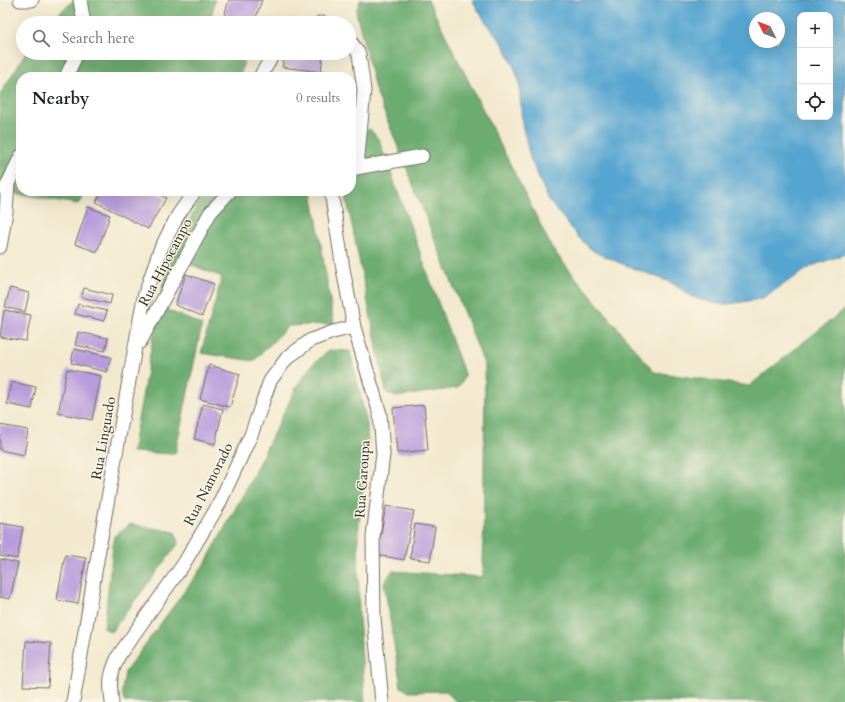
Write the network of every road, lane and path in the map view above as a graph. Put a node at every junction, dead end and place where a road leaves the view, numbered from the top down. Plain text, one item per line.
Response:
1 (20, 0) edge
2 (32, 0) edge
3 (80, 0) edge
4 (83, 16) edge
5 (356, 50) edge
6 (74, 60) edge
7 (270, 60) edge
8 (68, 72) edge
9 (263, 72) edge
10 (356, 152) edge
11 (422, 156) dead end
12 (16, 166) edge
13 (356, 168) edge
14 (8, 183) junction
15 (191, 196) edge
16 (225, 196) edge
17 (332, 196) edge
18 (0, 199) edge
19 (0, 247) edge
20 (354, 327) junction
21 (135, 352) junction
22 (73, 702) edge
23 (112, 702) edge
24 (382, 702) edge

1 - 2 street
3 - 4 street
5 - 10 street
6 - 8 street
7 - 9 street
11 - 13 street
12 - 14 street
14 - 18 street
14 - 19 street
15 - 21 street, Rua Linguado
16 - 21 street, Rua Hipocampo
17 - 20 street, Rua Garoupa
20 - 23 street, Rua Namorado
20 - 24 street, Rua Garoupa
21 - 22 street, Rua Linguado

